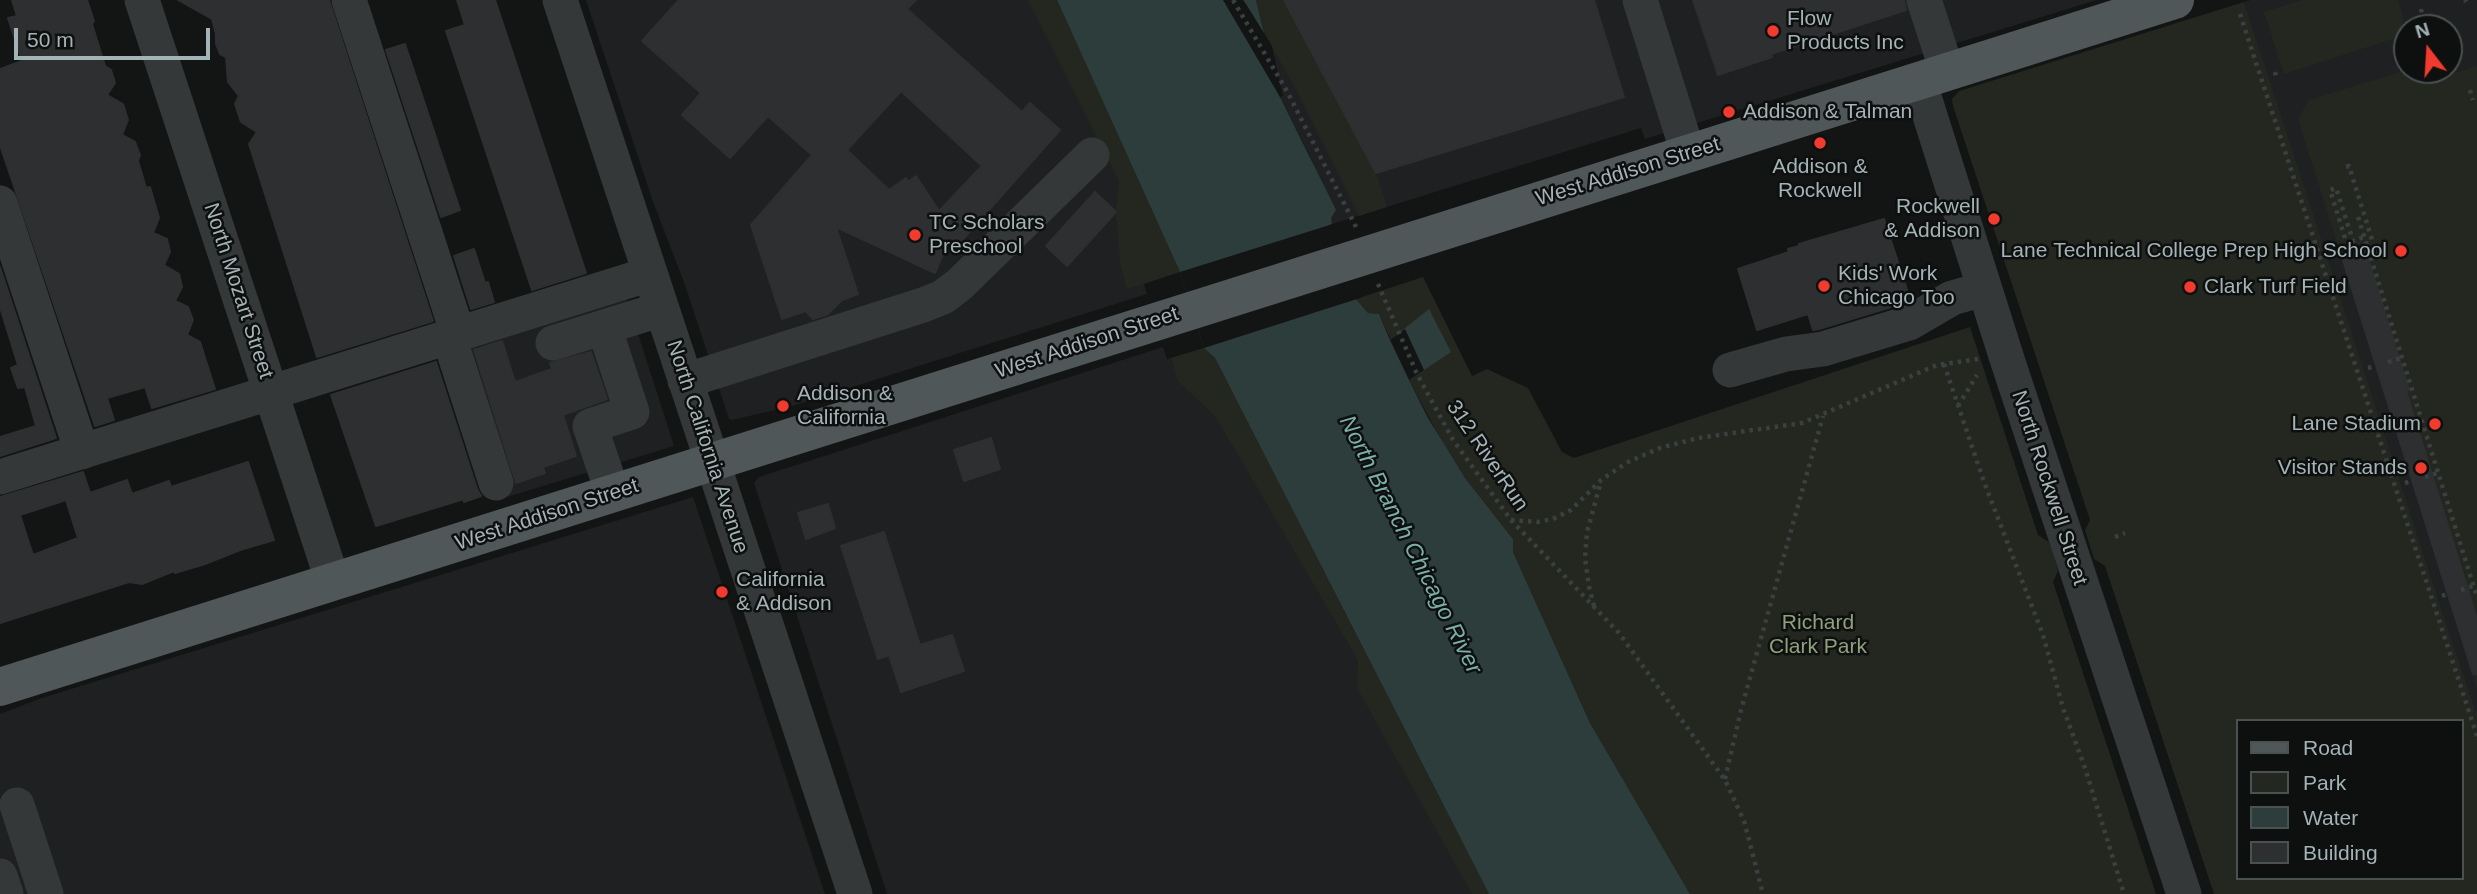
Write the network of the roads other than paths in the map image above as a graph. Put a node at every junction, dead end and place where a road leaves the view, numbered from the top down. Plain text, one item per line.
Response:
1 (142, 0) edge
2 (349, 0) edge
3 (560, 0) edge
4 (1640, 0) edge
5 (1924, 0) edge
6 (2166, 1) edge
7 (1933, 76) junction
8 (1688, 153) junction
9 (1091, 155) dead end
10 (0, 203) edge
11 (650, 274) junction
12 (1984, 289) junction
13 (662, 309) junction
14 (604, 327) junction
15 (454, 335) junction
16 (552, 343) dead end
17 (1730, 370) dead end
18 (685, 381) junction
19 (272, 392) junction
20 (82, 452) junction
21 (712, 463) junction
22 (0, 477) edge
23 (496, 483) dead end
24 (613, 494) junction
25 (333, 582) junction
26 (0, 687) edge
27 (17, 804) dead end
28 (0, 876) edge
29 (6, 894) edge
30 (46, 894) edge
31 (855, 894) edge
32 (2184, 894) edge

1 - 19 street, North Mozart Street
2 - 15 street
3 - 11 street, North California Avenue
4 - 8 street
5 - 7 street, North Rockwell Street
6 - 7 main road, West Addison Street
7 - 8 main road, West Addison Street
7 - 12 street, North Rockwell Street
8 - 21 main road, West Addison Street
9 - 18 street
10 - 20 street
11 - 13 street, North California Avenue
11 - 15 street
12 - 17 street
12 - 32 street, North Rockwell Street
13 - 14 street
13 - 18 street, North California Avenue
14 - 16 street
14 - 24 street
15 - 19 street
15 - 23 street
18 - 21 street, North California Avenue
19 - 20 street
19 - 25 street, North Mozart Street
20 - 22 street
21 - 24 main road, West Addison Street
21 - 31 street, North California Avenue
24 - 25 main road, West Addison Street
25 - 26 main road, West Addison Street
27 - 30 street
28 - 29 street

